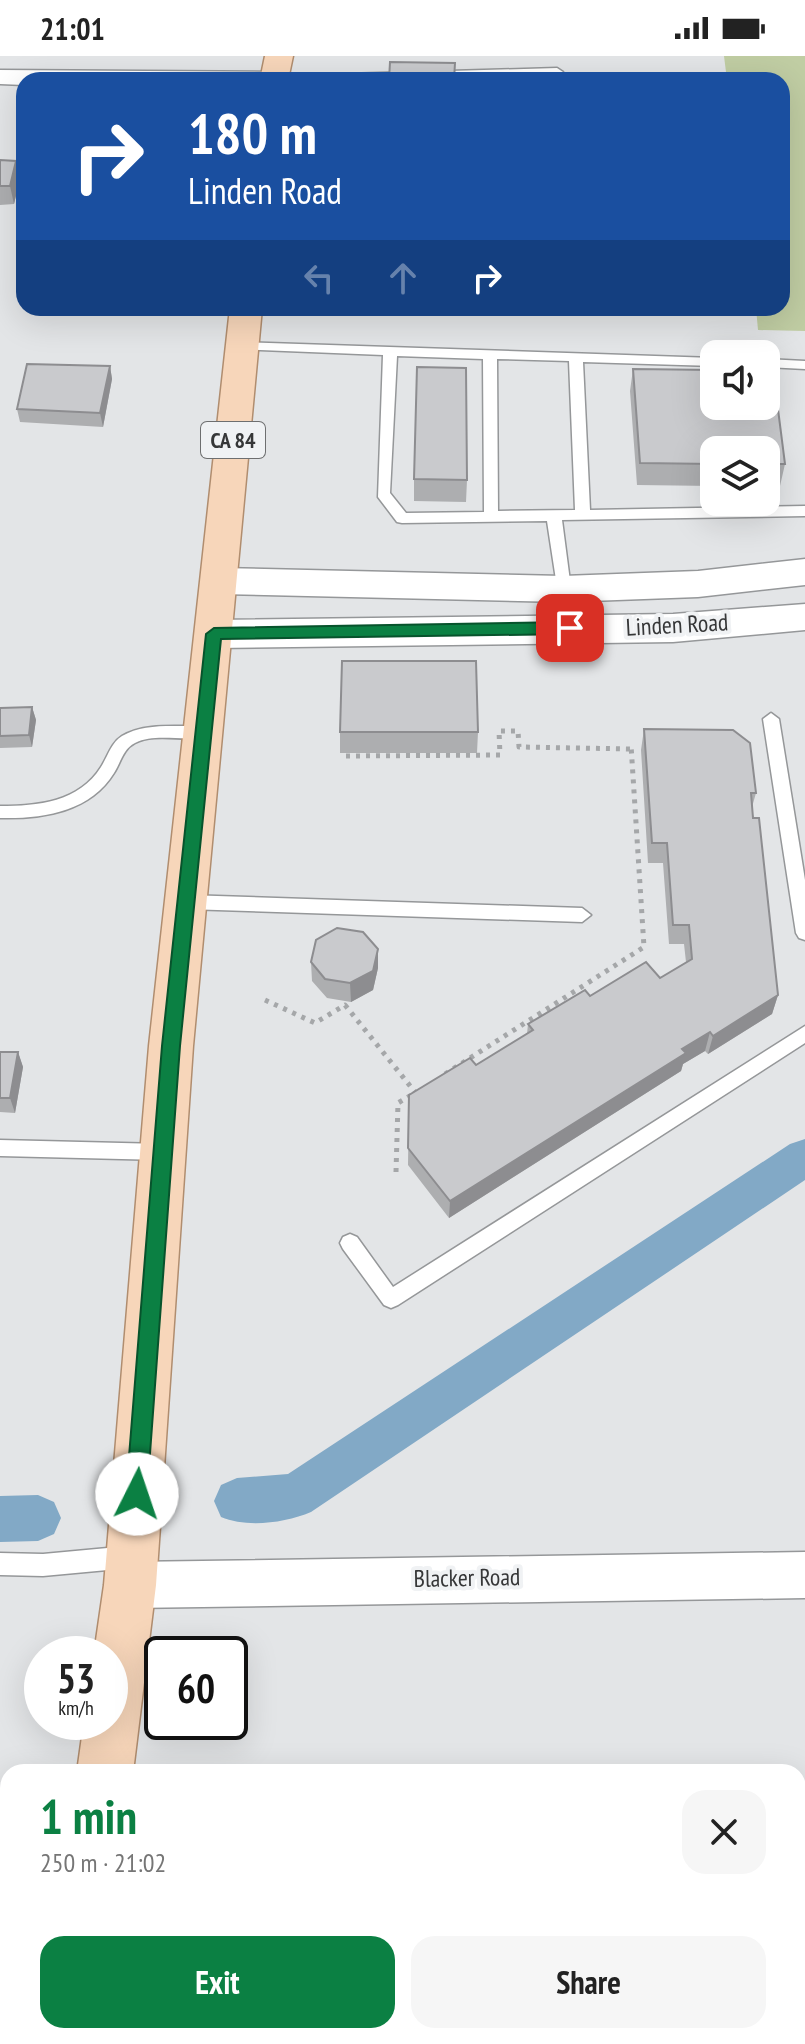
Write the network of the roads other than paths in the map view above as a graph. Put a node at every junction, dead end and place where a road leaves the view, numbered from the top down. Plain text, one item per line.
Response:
1 (245, 316) edge
2 (242, 346) junction
3 (390, 351) junction
4 (490, 354) junction
5 (576, 357) junction
6 (700, 361) edge
7 (780, 364) edge
8 (805, 365) edge
9 (805, 511) edge
10 (554, 515) junction
11 (583, 515) junction
12 (491, 516) junction
13 (805, 572) edge
14 (219, 581) junction
15 (563, 589) junction
16 (805, 617) edge
17 (214, 634) junction
18 (771, 719) dead end
19 (203, 732) junction
20 (0, 812) edge
21 (186, 902) junction
22 (582, 915) dead end
23 (805, 933) edge
24 (805, 1034) edge
25 (0, 1148) edge
26 (162, 1152) junction
27 (350, 1243) dead end
28 (0, 1564) edge
29 (131, 1571) junction
30 (805, 1575) edge
31 (106, 1764) edge

1 - 2 main road, CA 84
2 - 3 lane
2 - 14 main road, CA 84
3 - 4 lane
3 - 12 lane
4 - 5 lane
4 - 12 lane
5 - 6 lane
5 - 11 lane
7 - 8 lane
9 - 11 lane
10 - 11 lane
10 - 12 lane
10 - 15 lane
13 - 15 street, Linden Road
14 - 15 street, Linden Road
14 - 17 main road
16 - 17 street, Linden Road
17 - 19 main road
18 - 23 lane
19 - 20 lane
19 - 21 main road
21 - 22 lane
21 - 26 main road
24 - 27 lane
25 - 26 lane
26 - 29 main road
28 - 29 lane
29 - 30 street, Blacker Road
29 - 31 main road

